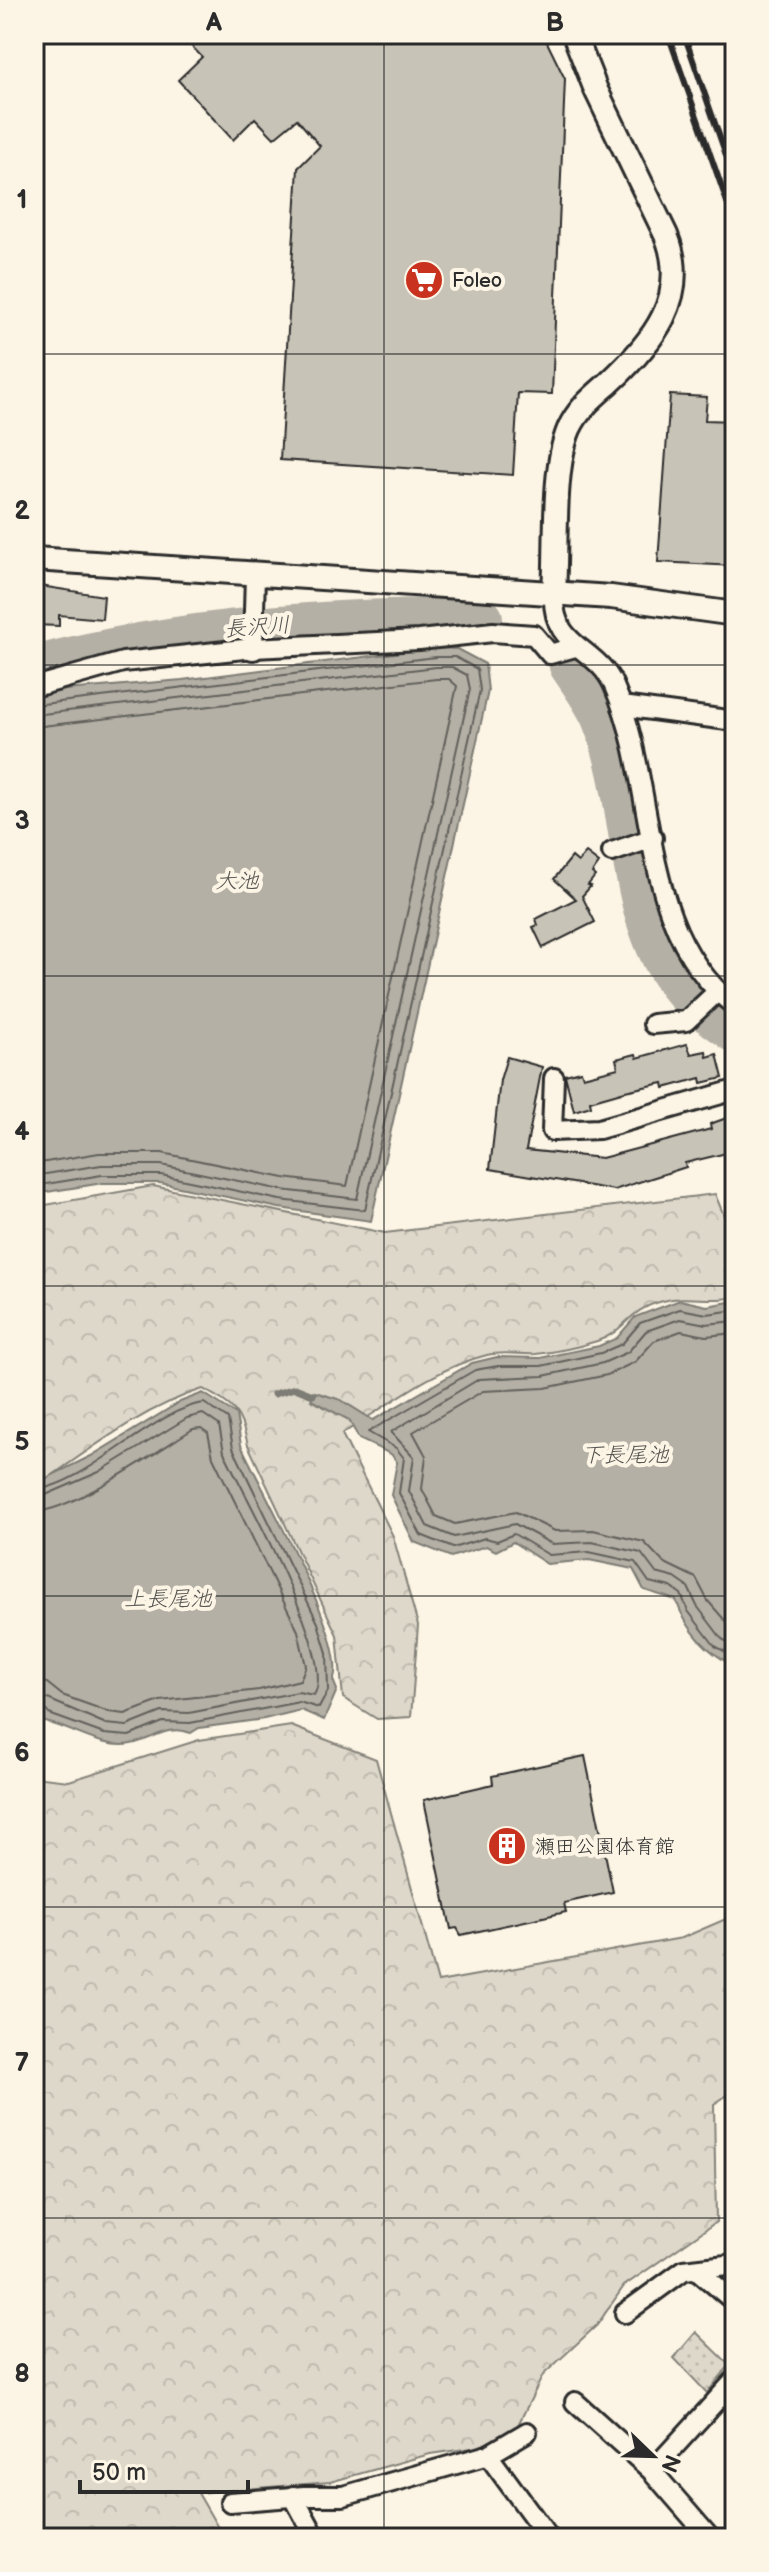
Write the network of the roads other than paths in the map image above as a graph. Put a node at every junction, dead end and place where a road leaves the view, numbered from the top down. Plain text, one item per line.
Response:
1 (574, 34) edge
2 (34, 559) edge
3 (255, 574) junction
4 (554, 593) junction
5 (735, 614) edge
6 (253, 647) junction
7 (575, 647) junction
8 (34, 687) edge
9 (622, 706) junction
10 (735, 721) edge
11 (652, 838) junction
12 (612, 851) dead end
13 (717, 992) junction
14 (735, 1006) edge
15 (653, 1024) dead end
16 (554, 1078) dead end
17 (735, 1090) edge
18 (735, 2264) edge
19 (696, 2269) junction
20 (735, 2302) edge
21 (625, 2313) dead end
22 (735, 2380) edge
23 (575, 2402) dead end
24 (527, 2432) dead end
25 (488, 2455) junction
26 (652, 2471) junction
27 (293, 2496) junction
28 (230, 2502) dead end
29 (316, 2538) edge
30 (549, 2538) edge
31 (710, 2538) edge

1 - 4 street
2 - 3 street
3 - 4 street
3 - 6 street
4 - 5 street
4 - 7 street
6 - 7 street
6 - 8 street
7 - 9 street
9 - 10 street
9 - 11 street
11 - 12 street
11 - 13 street
13 - 14 street
13 - 15 street
16 - 17 street
18 - 19 street
19 - 20 street
19 - 21 street
22 - 26 street
23 - 26 street
24 - 25 street
25 - 27 street
25 - 30 street
26 - 31 street
27 - 28 street
27 - 29 street

